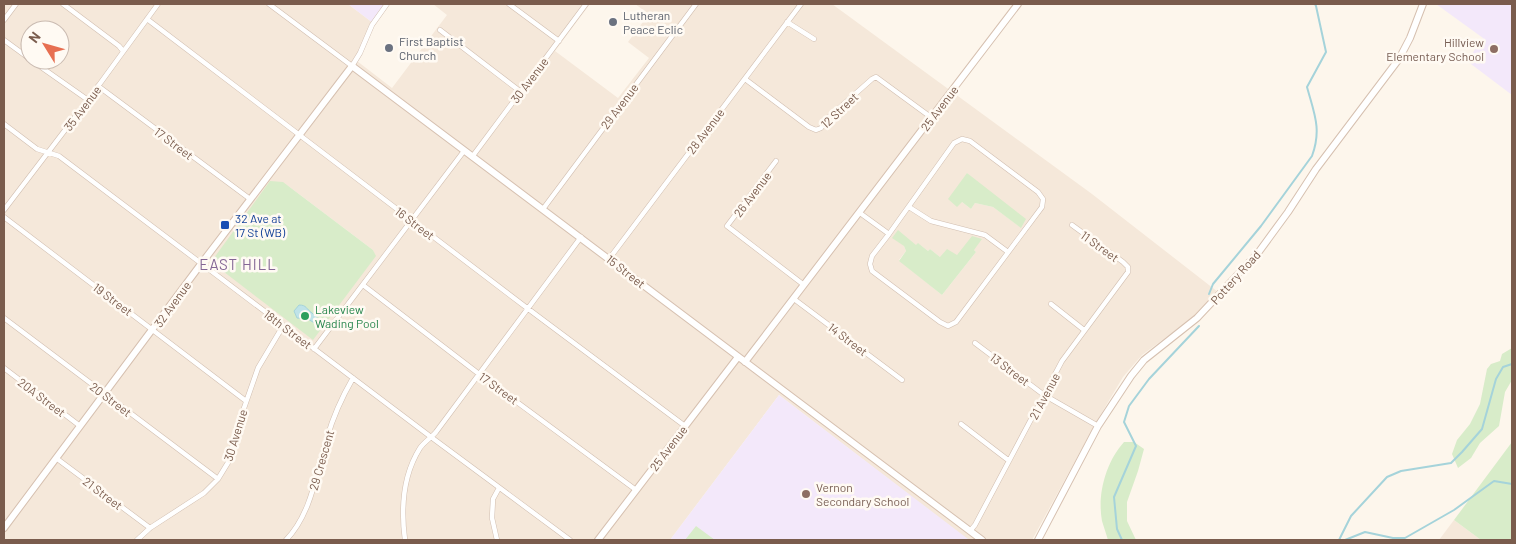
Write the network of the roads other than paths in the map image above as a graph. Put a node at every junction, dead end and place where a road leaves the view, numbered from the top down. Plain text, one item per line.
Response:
1 (16, 4) edge
2 (63, 4) edge
3 (158, 4) edge
4 (269, 4) edge
5 (387, 4) edge
6 (508, 4) edge
7 (586, 4) edge
8 (696, 4) edge
9 (802, 4) edge
10 (1018, 4) edge
11 (1423, 4) edge
12 (147, 19) junction
13 (4, 20) edge
14 (787, 22) junction
15 (440, 30) dead end
16 (814, 39) dead end
17 (4, 40) edge
18 (559, 41) junction
19 (123, 51) junction
20 (20, 52) edge
21 (352, 66) junction
22 (45, 70) edge
23 (745, 79) junction
24 (98, 86) junction
25 (521, 92) junction
26 (88, 100) junction
27 (932, 118) junction
28 (4, 124) edge
29 (298, 135) junction
30 (464, 151) junction
31 (48, 152) junction
32 (472, 156) junction
33 (776, 161) dead end
34 (250, 200) junction
35 (909, 207) junction
36 (543, 209) junction
37 (4, 210) edge
38 (860, 213) junction
39 (4, 217) edge
40 (412, 221) junction
41 (1072, 225) dead end
42 (890, 234) junction
43 (581, 237) junction
44 (1008, 252) junction
45 (609, 259) junction
46 (201, 264) junction
47 (1128, 267) joint
48 (363, 285) junction
49 (804, 285) junction
50 (794, 299) junction
51 (1051, 304) dead end
52 (527, 308) junction
53 (4, 318) edge
54 (283, 326) junction
55 (153, 330) junction
56 (1084, 330) junction
57 (975, 343) dead end
58 (314, 349) junction
59 (738, 357) junction
60 (745, 362) junction
61 (4, 368) edge
62 (479, 374) junction
63 (353, 378) junction
64 (902, 380) dead end
65 (104, 394) junction
66 (1044, 395) junction
67 (246, 401) junction
68 (961, 424) dead end
69 (80, 426) junction
70 (685, 426) junction
71 (1098, 426) junction
72 (431, 437) junction
73 (56, 458) junction
74 (1008, 460) junction
75 (218, 479) junction
76 (499, 488) junction
77 (636, 490) junction
78 (5, 523) edge
79 (150, 528) junction
80 (970, 531) junction
81 (137, 540) edge
82 (286, 540) edge
83 (405, 540) edge
84 (496, 540) edge
85 (570, 540) edge
86 (598, 540) edge
87 (980, 540) edge
88 (1038, 540) edge

1 - 13 street
2 - 19 street
3 - 12 street, 35 Avenue
4 - 21 street, 15 Street
5 - 21 street, 32 Avenue
6 - 18 street
7 - 18 street, 30 Avenue
8 - 36 street, 29 Avenue
9 - 14 street, 28 Avenue
10 - 27 street, 25 Avenue
11 - 71 street, Pottery Road
12 - 19 street, 35 Avenue
12 - 29 street, 16 Street
14 - 16 street
14 - 23 street, 28 Avenue
15 - 25 street
17 - 20 street
18 - 25 street, 30 Avenue
19 - 24 street, 35 Avenue
21 - 29 street, 32 Avenue
21 - 30 street, 15 Street
22 - 26 street
23 - 27 street, 12 Street
23 - 45 street, 28 Avenue
24 - 26 street, 35 Avenue
24 - 34 street, 17 Street
25 - 32 street, 30 Avenue
26 - 31 street, 35 Avenue
27 - 38 street, 25 Avenue
28 - 31 street, 18th Street
29 - 34 street, 32 Avenue
29 - 40 street, 16 Street
30 - 32 street, 15 Street
30 - 40 street
31 - 37 street, 35 Avenue
31 - 46 street, 18th Street
32 - 36 street, 15 Street
33 - 49 street, 26 Avenue
34 - 46 street, 32 Avenue
35 - 42 street
35 - 44 street
35 - 44 street
36 - 43 street, 15 Street
38 - 42 street
38 - 49 street, 25 Avenue
39 - 55 street, 19 Street
40 - 48 street
40 - 52 street, 16 Street
41 - 47 street, 11 Street
42 - 44 street
43 - 45 street, 15 Street
43 - 52 street
45 - 59 street, 15 Street
46 - 54 street, 18th Street
46 - 55 street, 32 Avenue
47 - 56 street, 21 Avenue
48 - 58 street
48 - 62 street, 17 Street
49 - 50 street, 25 Avenue
50 - 60 street, 25 Avenue
50 - 64 street, 14 Street
51 - 56 street
52 - 62 street
52 - 70 street, 16 Street
53 - 65 street, 20 Street
54 - 58 street, 18th Street
54 - 67 street, 30 Avenue
55 - 65 street, 32 Avenue
55 - 67 street, 19 Street
56 - 66 street, 21 Avenue
57 - 66 street, 13 Street
58 - 63 street, 18th Street
59 - 60 street, 15 Street
59 - 70 street, 25 Avenue
60 - 80 street, 15 Street
61 - 69 street, 20A Street
62 - 72 street
62 - 77 street, 17 Street
63 - 72 street, 18th Street
63 - 82 street, 29 Crescent
65 - 69 street, 32 Avenue
65 - 75 street, 20 Street
66 - 71 street, 13 Street
66 - 74 street, 21 Avenue
67 - 75 street, 30 Avenue
68 - 74 street
69 - 73 street, 32 Avenue
70 - 77 street, 25 Avenue
71 - 88 street, Pottery Road
72 - 76 street, 18th Street
72 - 83 street
73 - 78 street, 32 Avenue
73 - 79 street, 21 Street
74 - 80 street, 21 Avenue
75 - 79 street, 30 Avenue
76 - 84 street
76 - 85 street, 18th Street
77 - 86 street, 25 Avenue
79 - 81 street, 30 Avenue
80 - 87 street, 15 Street

